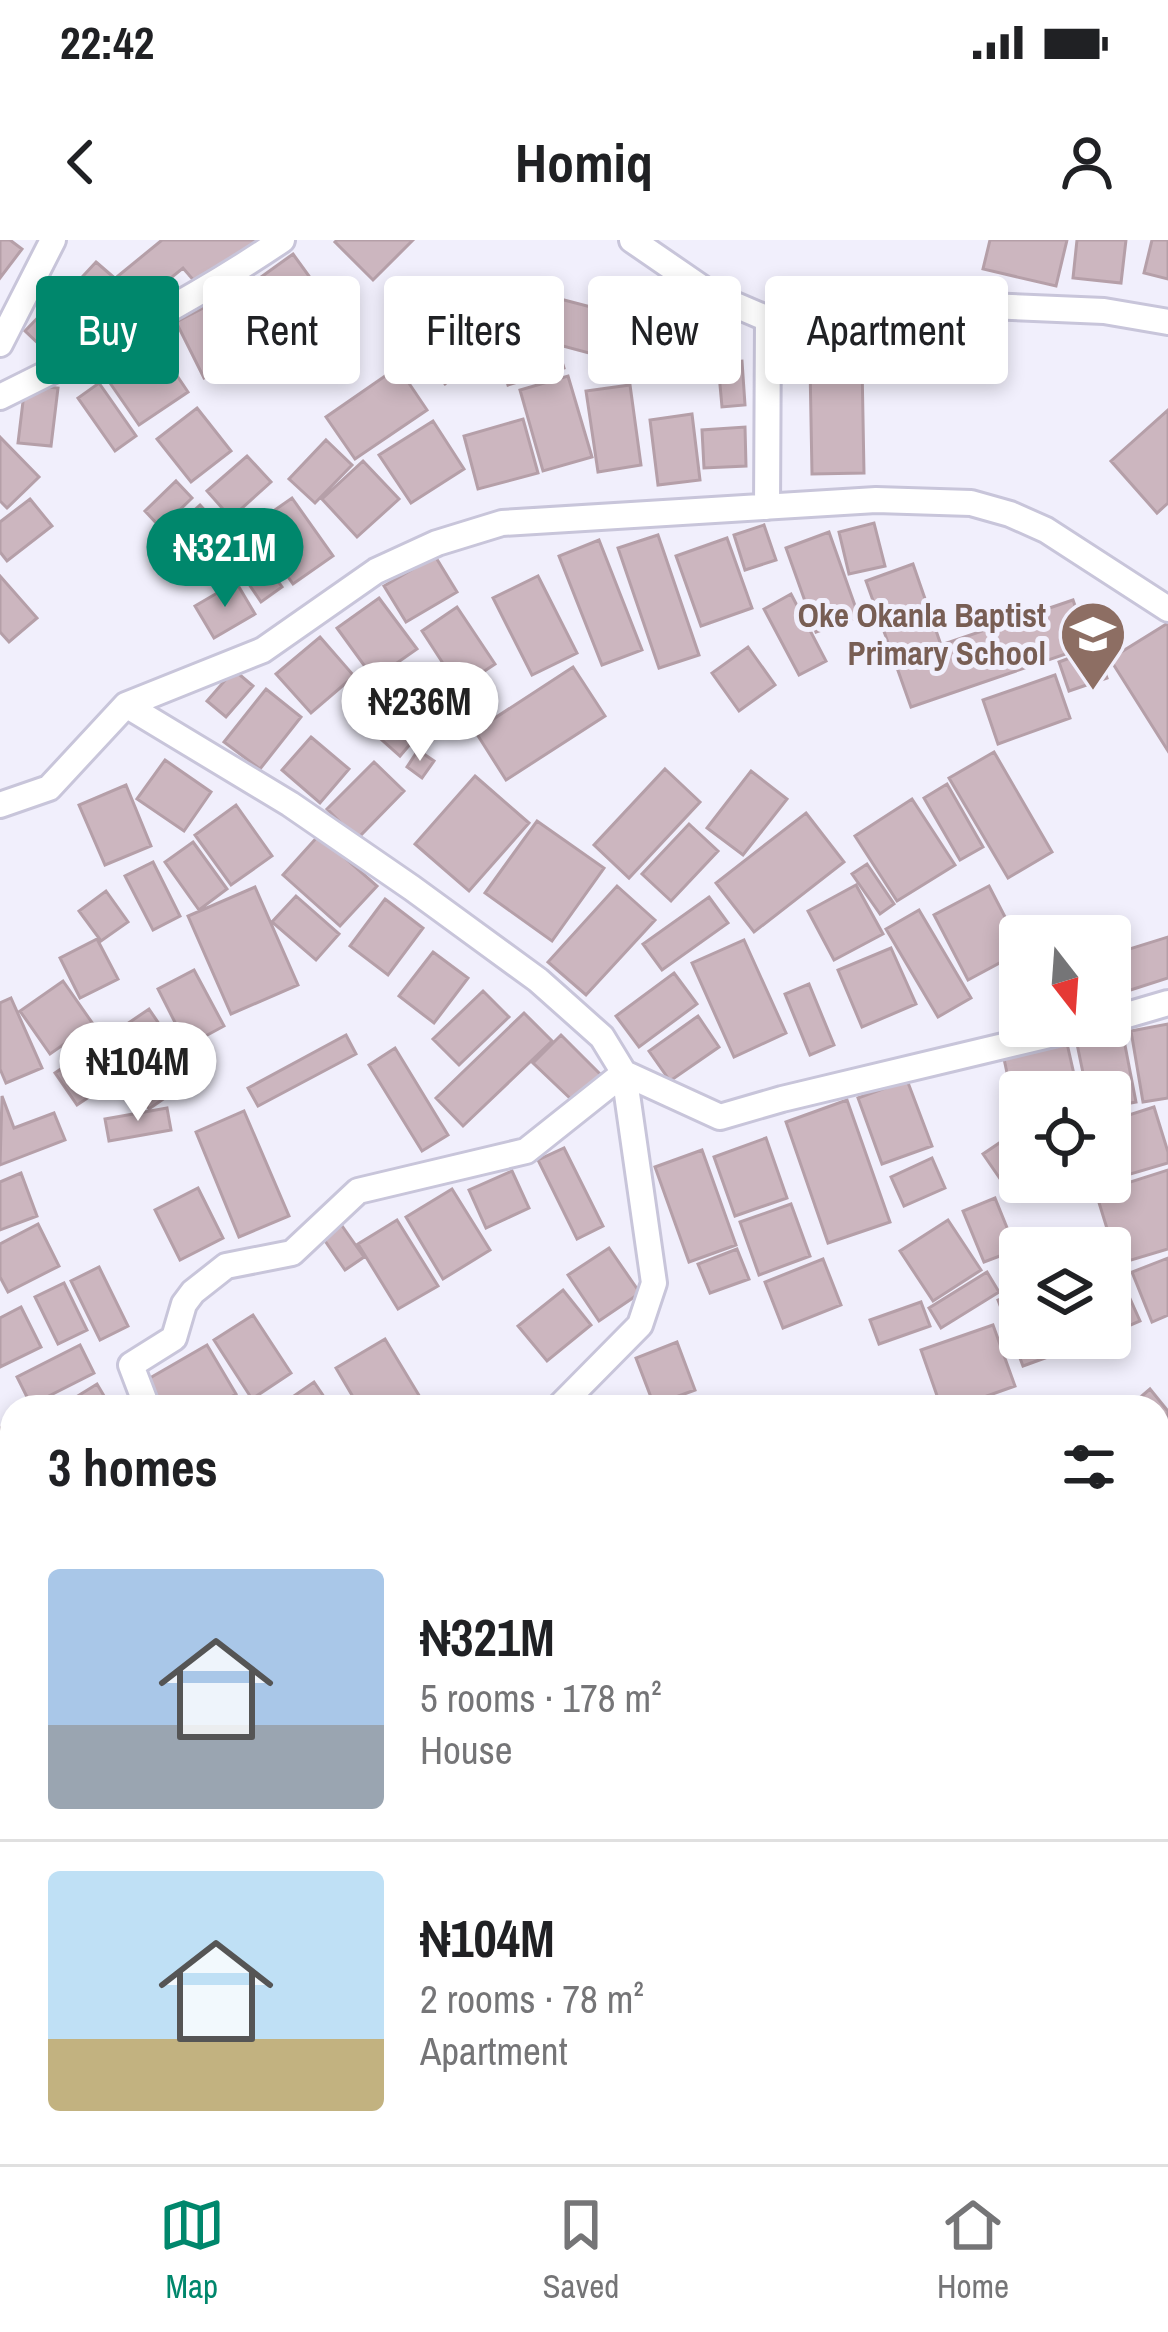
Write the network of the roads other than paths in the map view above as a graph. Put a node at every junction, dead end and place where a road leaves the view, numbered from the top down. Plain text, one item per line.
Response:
1 (53, 240) edge
2 (282, 240) edge
3 (632, 240) edge
4 (1008, 307) edge
5 (765, 318) edge
6 (1168, 322) edge
7 (0, 344) edge
8 (768, 384) edge
9 (0, 397) edge
10 (767, 507) junction
11 (1168, 609) edge
12 (126, 705) junction
13 (0, 805) edge
14 (1168, 1003) edge
15 (1131, 1014) edge
16 (999, 1047) edge
17 (624, 1073) junction
18 (142, 1395) edge
19 (571, 1395) edge

1 - 7 street
2 - 9 street
3 - 5 street
4 - 6 street
8 - 10 street
10 - 11 street
10 - 12 street
12 - 13 street
12 - 17 street
14 - 15 street
16 - 17 street
17 - 18 street
17 - 19 street

